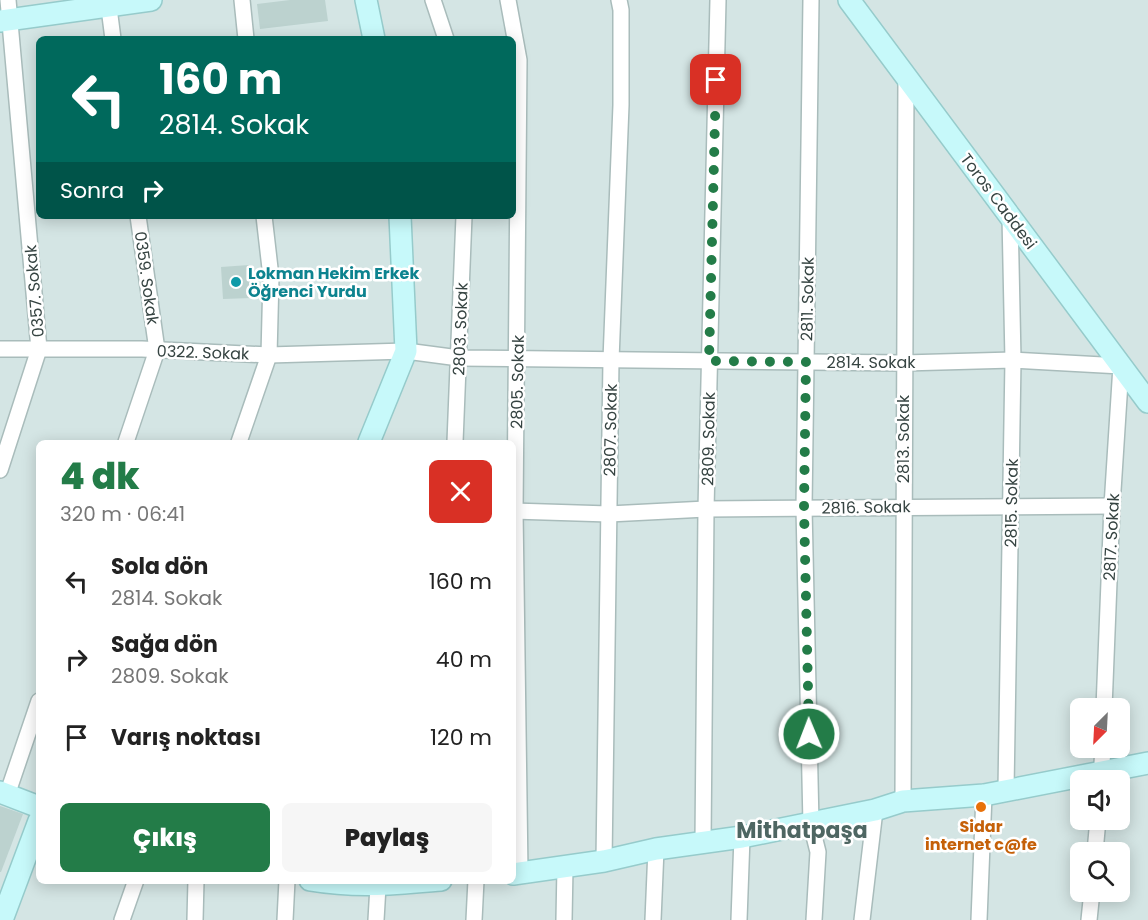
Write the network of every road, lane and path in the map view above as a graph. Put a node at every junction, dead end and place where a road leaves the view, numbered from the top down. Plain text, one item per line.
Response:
1 (151, 0) edge
2 (243, 0) edge
3 (366, 0) edge
4 (433, 0) edge
5 (508, 0) edge
6 (619, 0) edge
7 (718, 0) edge
8 (811, 0) edge
9 (849, 0) edge
10 (108, 3) edge
11 (6, 14) edge
12 (113, 36) edge
13 (246, 36) edge
14 (373, 36) edge
15 (445, 36) edge
16 (515, 36) edge
17 (516, 44) edge
18 (906, 76) junction
19 (1010, 216) junction
20 (138, 219) edge
21 (264, 219) edge
22 (400, 219) edge
23 (464, 219) edge
24 (0, 349) edge
25 (39, 349) junction
26 (157, 350) junction
27 (406, 351) junction
28 (269, 355) junction
29 (459, 358) junction
30 (518, 358) junction
31 (611, 360) junction
32 (1013, 360) junction
33 (709, 361) junction
34 (806, 362) junction
35 (904, 363) junction
36 (1121, 366) junction
37 (1148, 402) edge
38 (127, 440) edge
39 (240, 440) edge
40 (370, 440) edge
41 (455, 440) edge
42 (516, 440) edge
43 (0, 470) edge
44 (1112, 506) junction
45 (903, 507) junction
46 (1011, 507) junction
47 (804, 508) junction
48 (706, 509) junction
49 (516, 511) edge
50 (609, 514) junction
51 (1104, 698) edge
52 (36, 708) edge
53 (1148, 763) edge
54 (1123, 770) edge
55 (1070, 780) edge
56 (1006, 789) junction
57 (4, 794) edge
58 (984, 795) junction
59 (903, 801) junction
60 (36, 806) edge
61 (875, 810) junction
62 (811, 824) junction
63 (36, 829) edge
64 (742, 837) junction
65 (703, 842) junction
66 (656, 849) junction
67 (604, 861) junction
68 (565, 867) junction
69 (516, 873) edge
70 (135, 884) edge
71 (196, 884) edge
72 (287, 884) edge
73 (358, 884) edge
74 (391, 884) edge
75 (476, 884) edge
76 (378, 885) junction
77 (1091, 902) edge
78 (2, 920) edge
79 (122, 920) edge
80 (195, 920) edge
81 (285, 920) edge
82 (376, 920) edge
83 (474, 920) edge
84 (564, 920) edge
85 (653, 920) edge
86 (738, 920) edge
87 (814, 920) edge
88 (862, 920) edge
89 (979, 920) edge
90 (1089, 920) edge

1 - 10 street
2 - 13 street
3 - 14 street
4 - 15 street
5 - 16 street, 2805. Sokak
6 - 31 street, 2807. Sokak
7 - 33 street, 2809. Sokak
8 - 34 street, 2811. Sokak
9 - 18 street, Toros Caddesi
10 - 11 street
10 - 12 street
11 - 25 street, 0357. Sokak
17 - 30 street, 2805. Sokak
18 - 19 street, Toros Caddesi
18 - 35 street, 2813. Sokak
19 - 32 street, 2815. Sokak
19 - 36 street, Toros Caddesi
20 - 26 street, 0359. Sokak
21 - 28 street
22 - 27 street
23 - 29 street, 2803. Sokak
24 - 25 street, 0322. Sokak
25 - 26 street, 0322. Sokak
25 - 43 street, 0357. Sokak
26 - 28 street, 0322. Sokak
26 - 38 street, 0359. Sokak
27 - 28 street, 0322. Sokak
27 - 29 street, 2814. Sokak
27 - 40 street
28 - 39 street
29 - 30 street, 2814. Sokak
29 - 41 street, 2803. Sokak
30 - 31 street, 2814. Sokak
30 - 42 street, 2805. Sokak
31 - 33 street, 2814. Sokak
31 - 50 street, 2807. Sokak
32 - 35 street, 2814. Sokak
32 - 36 street, 2814. Sokak
32 - 46 street, 2815. Sokak
33 - 34 street, 2814. Sokak
33 - 48 street, 2809. Sokak
34 - 35 street, 2814. Sokak
34 - 47 street, 2811. Sokak
35 - 45 street, 2813. Sokak
36 - 37 street, Toros Caddesi
36 - 44 street, 2817. Sokak
44 - 46 street, 2816. Sokak
44 - 51 street, 2817. Sokak
45 - 46 street, 2816. Sokak
45 - 47 street, 2816. Sokak
45 - 59 street, 2813. Sokak
46 - 56 street, 2815. Sokak
47 - 48 street, 2816. Sokak
47 - 62 street, 2811. Sokak
48 - 50 street, 2816. Sokak
48 - 65 street, 2809. Sokak
49 - 50 street, 2816. Sokak
50 - 67 street, 2807. Sokak
52 - 57 street
53 - 54 street
55 - 56 street
56 - 58 street
57 - 60 street
58 - 59 street
58 - 89 street
59 - 61 street
61 - 62 street
61 - 88 street
62 - 64 street
62 - 87 street, 2811. Sokak
63 - 78 street
64 - 65 street
64 - 86 street
65 - 66 street
66 - 67 street
66 - 85 street
67 - 68 street
68 - 69 street
68 - 84 street
70 - 79 street
71 - 80 street
72 - 81 street
73 - 76 street
74 - 76 street
75 - 83 street
76 - 82 street
77 - 90 street

